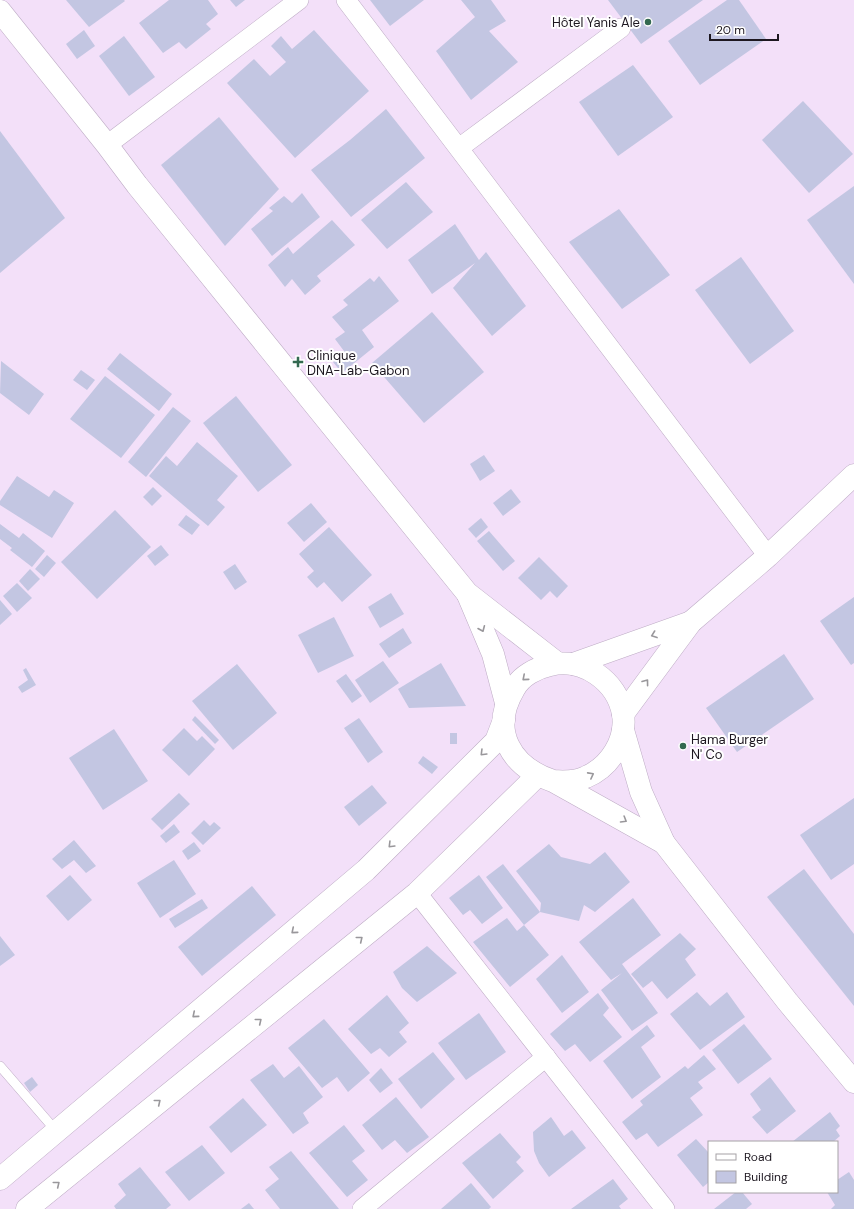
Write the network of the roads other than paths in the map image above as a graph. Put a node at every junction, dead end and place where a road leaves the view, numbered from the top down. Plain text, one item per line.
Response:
1 (299, 0) edge
2 (346, 0) edge
3 (0, 11) edge
4 (621, 28) dead end
5 (107, 145) junction
6 (459, 148) junction
7 (854, 475) edge
8 (768, 556) junction
9 (467, 594) junction
10 (691, 622) junction
11 (565, 664) junction
12 (505, 712) junction
13 (623, 722) junction
14 (545, 778) junction
15 (664, 843) junction
16 (417, 892) junction
17 (546, 1057) junction
18 (0, 1066) edge
19 (854, 1082) edge
20 (57, 1132) junction
21 (0, 1179) edge
22 (27, 1209) edge
23 (362, 1209) edge
24 (665, 1209) edge

1 - 5 street
2 - 6 street
3 - 5 street
4 - 6 street
5 - 9 street
6 - 8 street
7 - 8 street
8 - 10 street
9 - 11 street
9 -> 12 street
10 -> 11 street
13 -> 10 street
11 -> 12 street
11 - 13 street
12 - 14 street
12 -> 20 street
14 -> 13 street
13 - 15 street
14 -> 15 street
14 - 16 street
15 - 19 street
16 - 17 street
22 -> 16 street
17 - 23 street
17 - 24 street
18 - 20 lane
20 - 21 street

